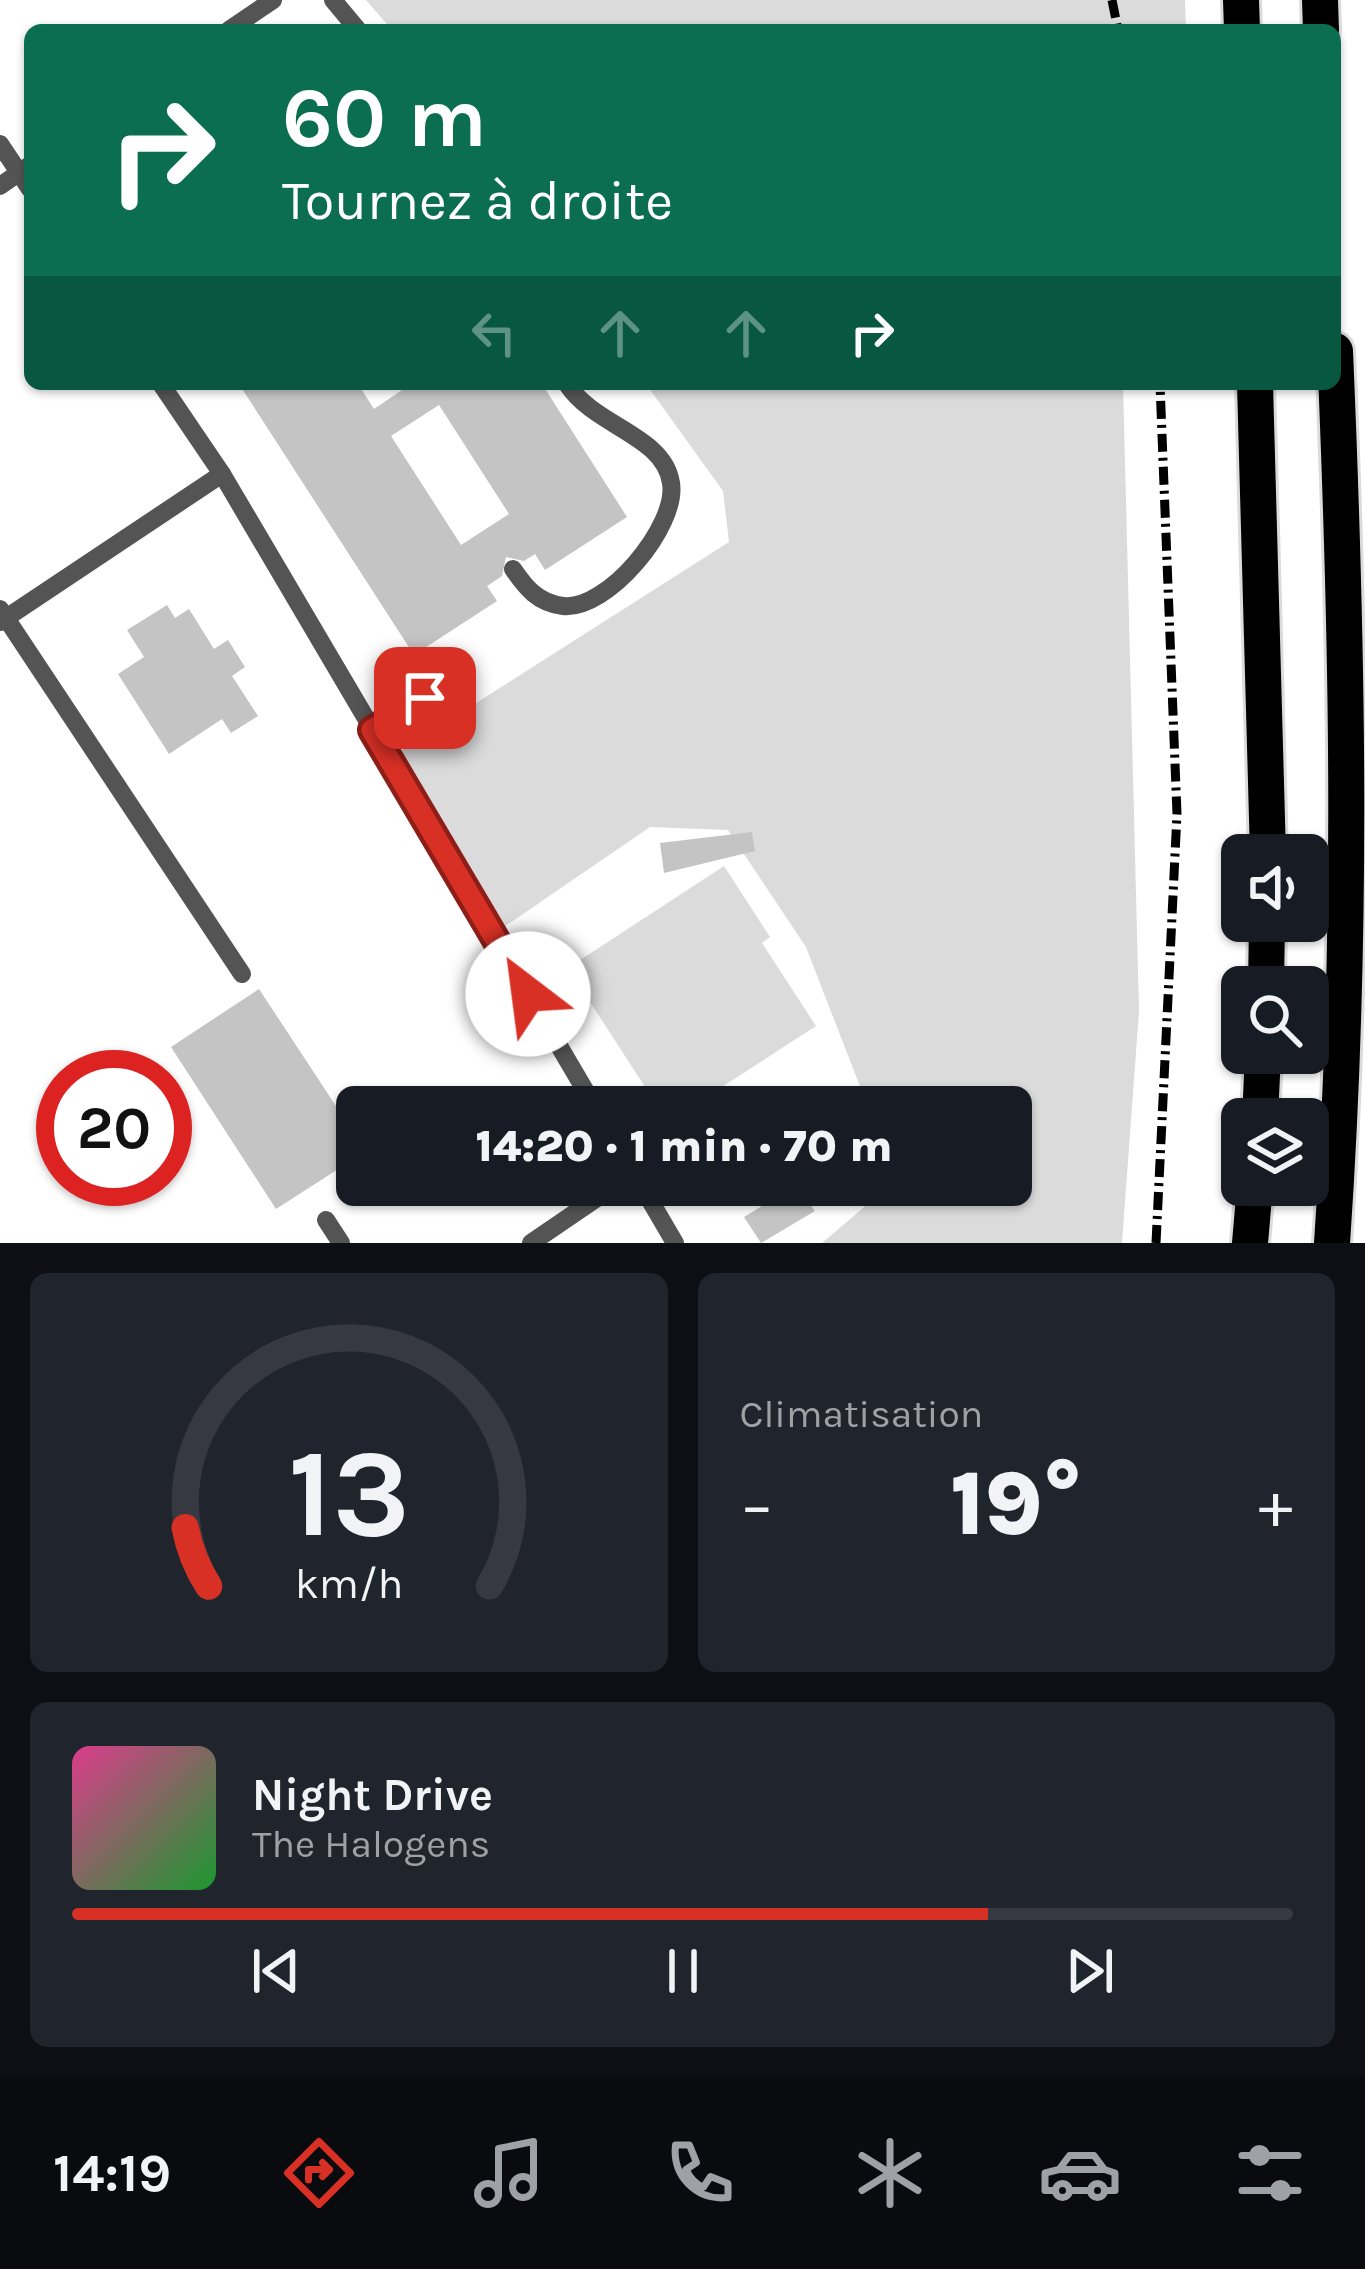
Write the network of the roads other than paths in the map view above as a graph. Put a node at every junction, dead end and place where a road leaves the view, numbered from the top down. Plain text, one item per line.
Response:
1 (273, 0) edge
2 (333, 0) edge
3 (238, 24) edge
4 (353, 24) edge
5 (0, 144) edge
6 (24, 174) edge
7 (165, 390) edge
8 (571, 390) edge
9 (1256, 390) edge
10 (1337, 390) edge
11 (222, 474) junction
12 (513, 569) dead end
13 (2, 616) edge
14 (425, 698) dead end
15 (372, 730) junction
16 (1267, 834) edge
17 (242, 974) dead end
18 (583, 1086) edge
19 (585, 1206) edge
20 (653, 1206) edge
21 (1253, 1206) edge
22 (326, 1220) dead end
23 (340, 1243) edge
24 (531, 1243) edge
25 (674, 1243) edge
26 (1250, 1243) edge
27 (1332, 1243) edge

1 - 3 lane
2 - 4 lane
5 - 6 lane
7 - 11 lane
8 - 12 lane
9 - 16 highway
10 - 27 highway
11 - 13 lane
11 - 15 lane
13 - 17 lane
14 - 15 lane
15 - 18 lane
19 - 24 lane
20 - 25 lane
21 - 26 highway
22 - 23 lane

